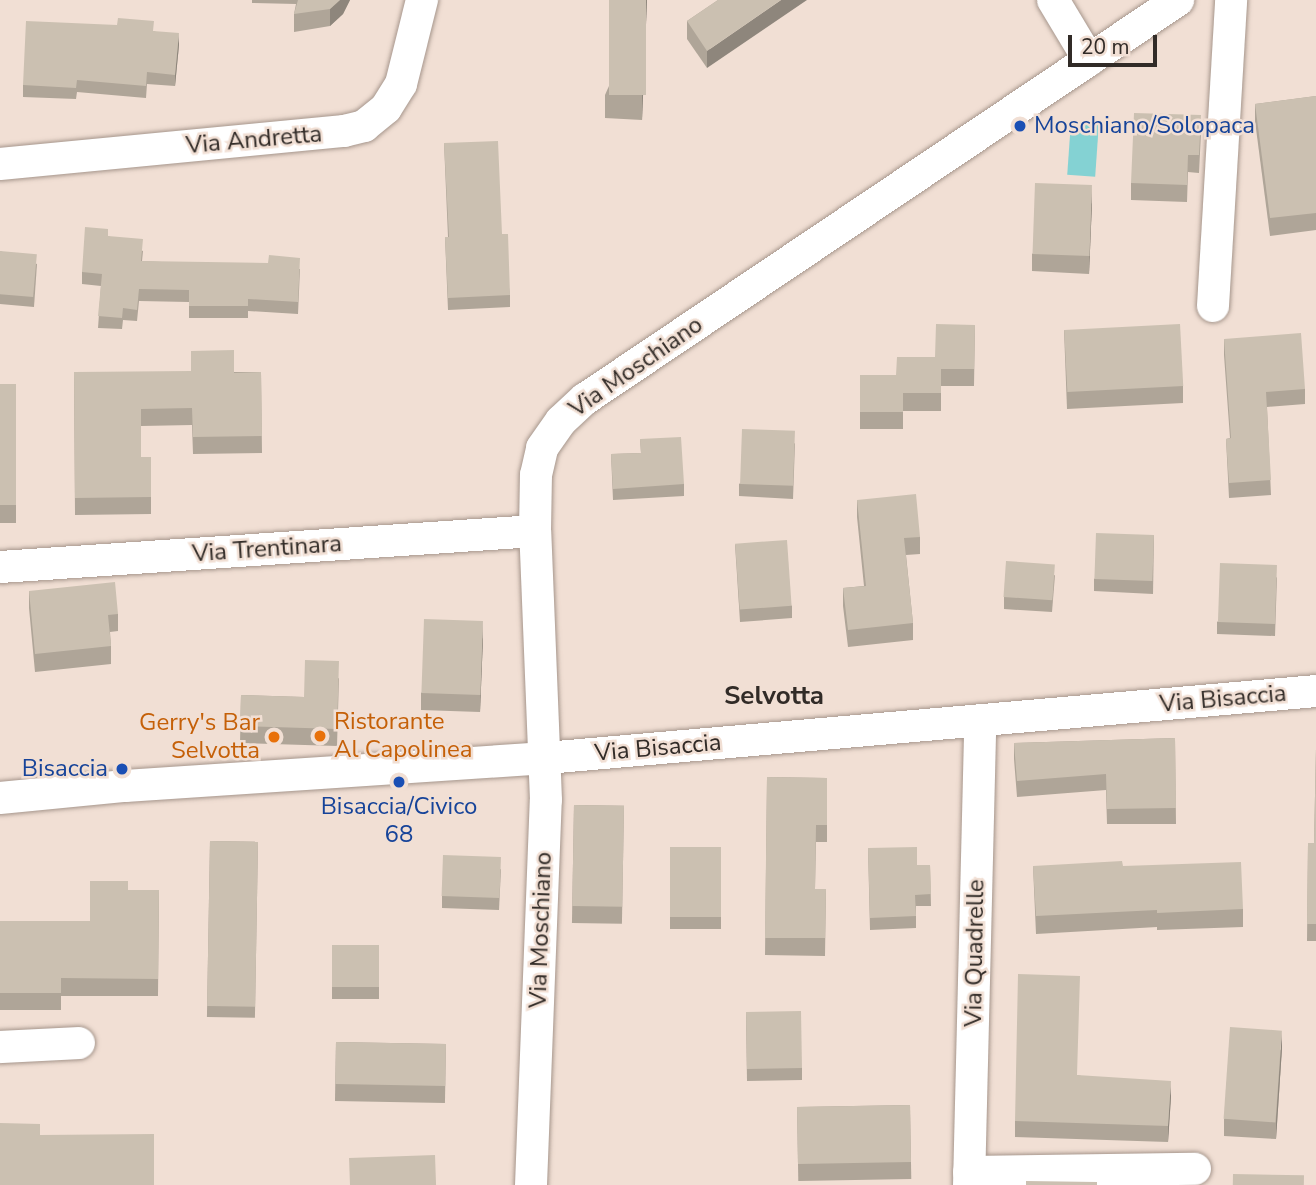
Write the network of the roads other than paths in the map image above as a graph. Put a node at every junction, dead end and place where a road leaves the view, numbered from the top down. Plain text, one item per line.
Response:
1 (422, 0) edge
2 (1053, 0) edge
3 (1178, 0) edge
4 (1231, 0) edge
5 (1089, 60) junction
6 (0, 164) edge
7 (1213, 306) dead end
8 (535, 531) junction
9 (0, 567) edge
10 (1316, 691) edge
11 (980, 720) junction
12 (546, 758) junction
13 (0, 798) edge
14 (79, 1043) dead end
15 (0, 1047) edge
16 (1195, 1169) dead end
17 (969, 1178) edge
18 (531, 1185) edge

1 - 6 street, Via Andretta
2 - 5 street
3 - 5 street, Via Moschiano
4 - 7 street
5 - 8 street, Via Moschiano
8 - 9 street, Via Trentinara
8 - 12 street, Via Moschiano
10 - 11 street, Via Bisaccia
11 - 12 street, Via Bisaccia
11 - 17 street, Via Quadrelle
12 - 13 street, Via Bisaccia
12 - 18 street, Via Moschiano
14 - 15 street
16 - 17 street

